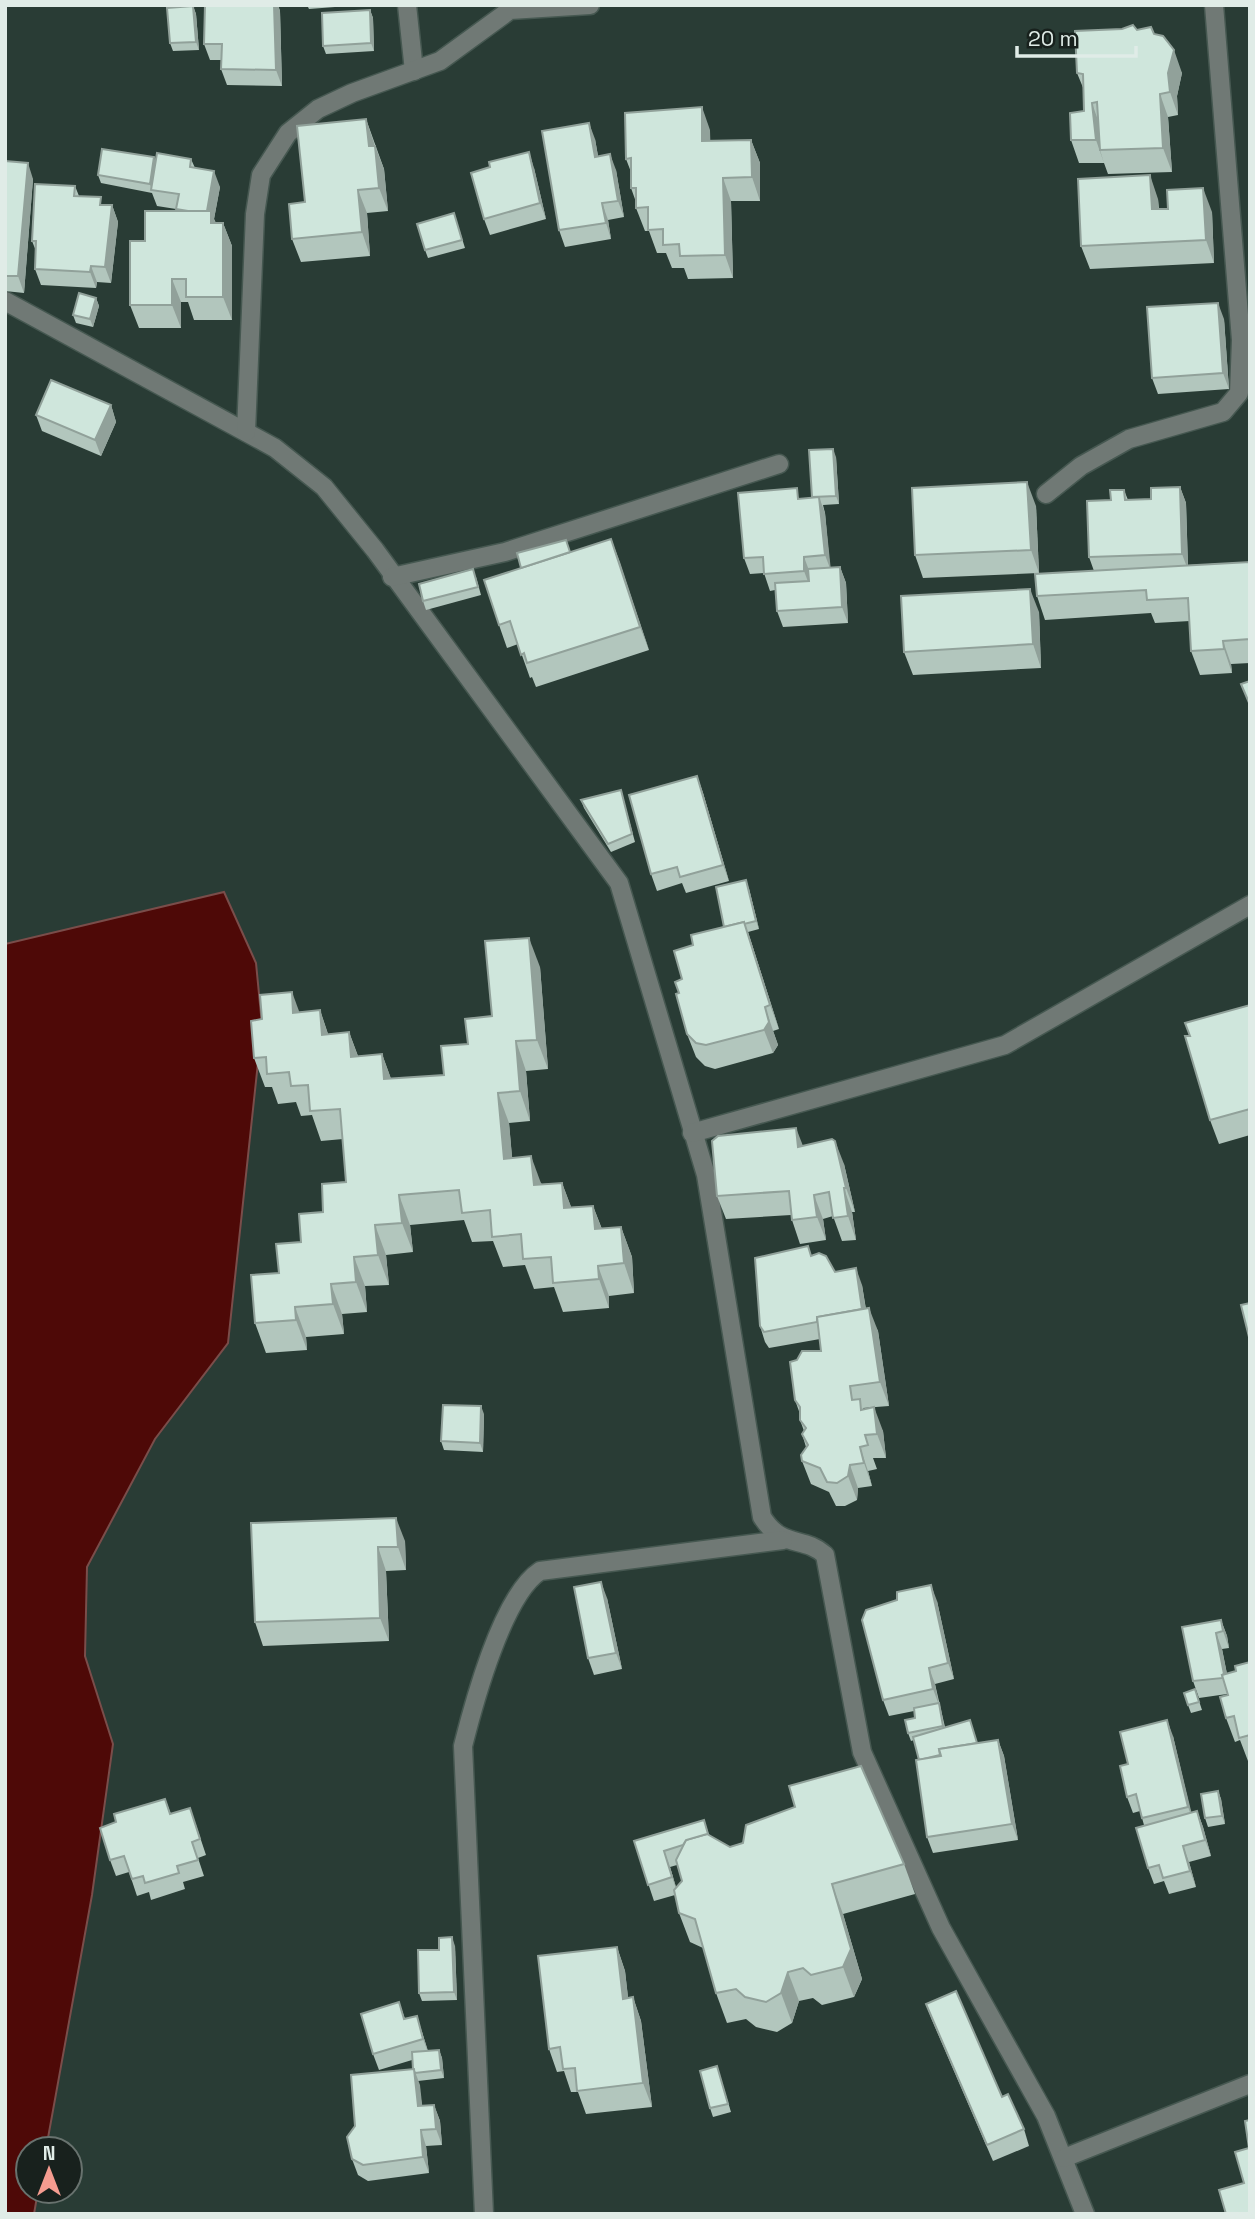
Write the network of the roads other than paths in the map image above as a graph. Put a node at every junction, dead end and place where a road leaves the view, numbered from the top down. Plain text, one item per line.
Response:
1 (407, 5) edge
2 (590, 5) edge
3 (1214, 5) edge
4 (508, 8) edge
5 (414, 71) junction
6 (5, 301) edge
7 (246, 432) junction
8 (779, 464) dead end
9 (1046, 494) dead end
10 (392, 577) junction
11 (1250, 905) edge
12 (692, 1133) junction
13 (783, 1540) junction
14 (1250, 2084) edge
15 (1064, 2158) junction
16 (484, 2214) edge
17 (1085, 2214) edge

1 - 5 street
2 - 4 street
3 - 9 street
4 - 5 street
5 - 7 street
6 - 7 street
7 - 10 street
8 - 10 street
10 - 12 street
11 - 12 street
12 - 13 street
13 - 15 street
13 - 16 street
14 - 15 street
15 - 17 street

